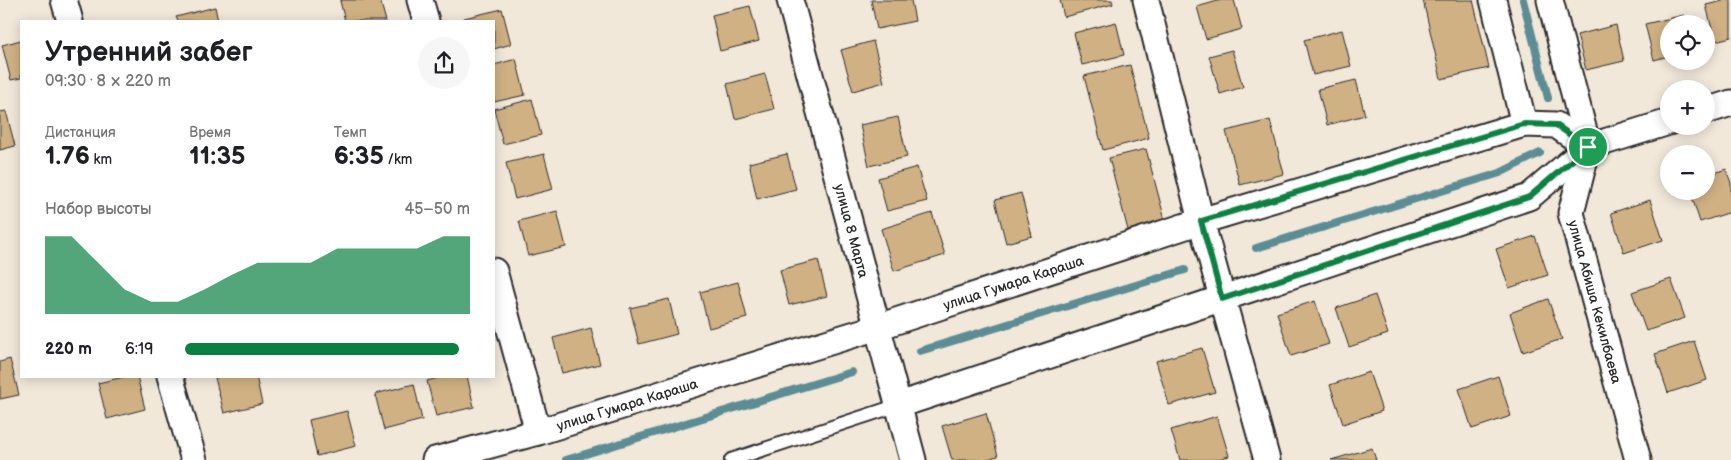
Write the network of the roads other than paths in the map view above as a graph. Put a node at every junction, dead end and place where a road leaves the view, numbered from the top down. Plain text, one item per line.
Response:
1 (64, 0) edge
2 (420, 0) edge
3 (790, 0) edge
4 (1146, 0) edge
5 (1493, 0) edge
6 (1550, 0) edge
7 (70, 20) edge
8 (426, 20) edge
9 (1731, 103) edge
10 (1715, 108) edge
11 (1524, 124) junction
12 (1660, 125) edge
13 (1588, 147) junction
14 (1201, 221) junction
15 (495, 275) edge
16 (1222, 299) junction
17 (878, 327) junction
18 (171, 378) edge
19 (899, 405) junction
20 (538, 432) junction
21 (194, 460) edge
22 (435, 460) edge
23 (731, 460) edge
24 (913, 460) edge
25 (1267, 460) edge
26 (1638, 460) edge

1 - 7 street
2 - 8 street
3 - 17 street, улица 8 Марта
4 - 14 street
5 - 11 street
6 - 13 street, улица Абиша Кекилбаева
9 - 10 street
11 - 13 street, улица Гумара Караша
11 - 14 street, улица Гумара Караша
12 - 13 street
13 - 16 street
13 - 26 street, улица Абиша Кекилбаева
14 - 16 street
14 - 17 street, улица Гумара Караша
15 - 20 street
16 - 19 street
16 - 25 street
17 - 19 street, улица 8 Марта
17 - 20 street, улица Гумара Караша
18 - 21 street
19 - 23 lane
19 - 24 street, улица 8 Марта
20 - 22 street, улица Гумара Караша

